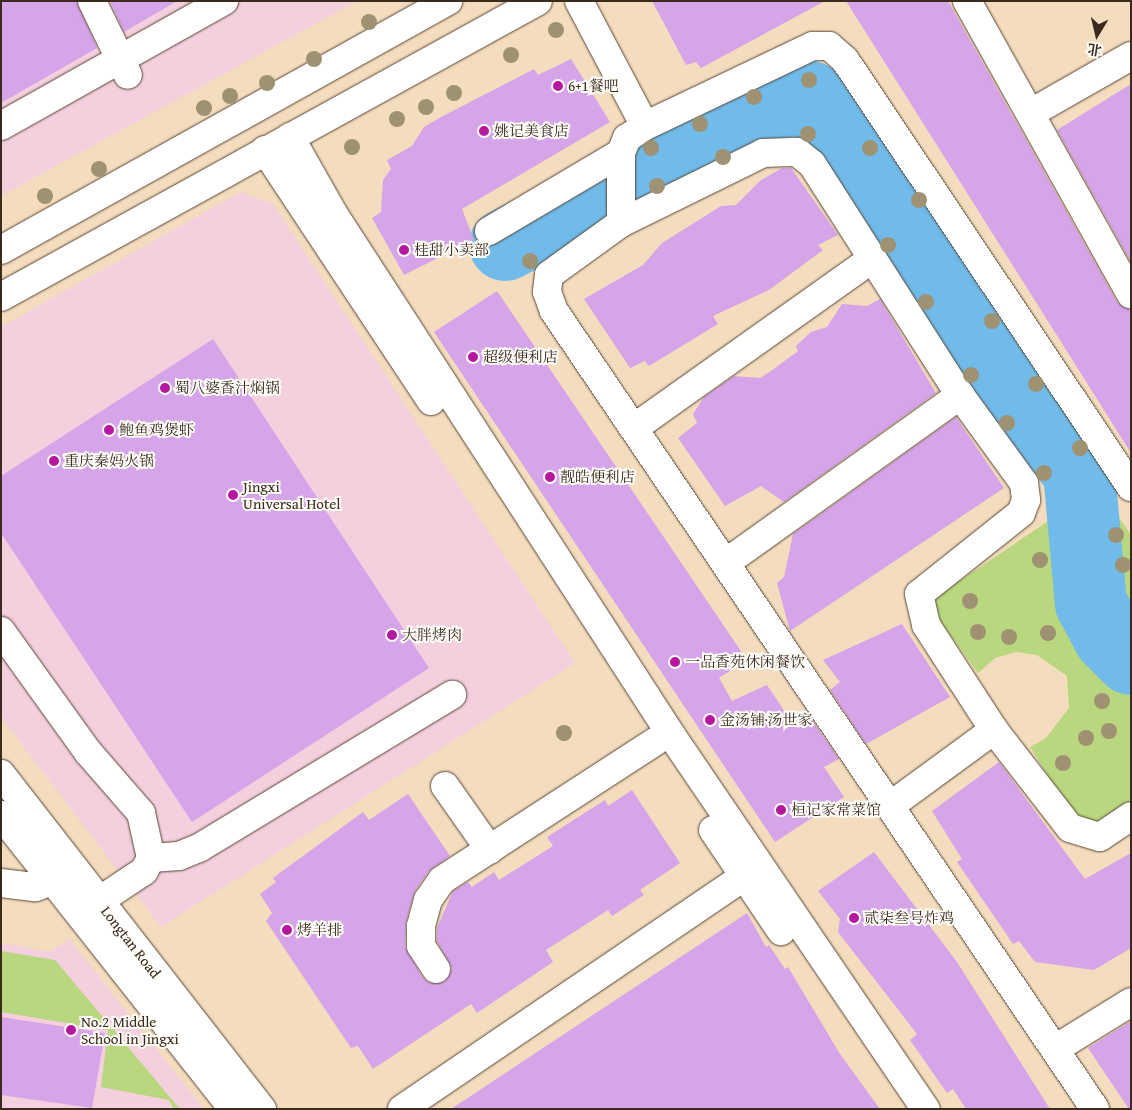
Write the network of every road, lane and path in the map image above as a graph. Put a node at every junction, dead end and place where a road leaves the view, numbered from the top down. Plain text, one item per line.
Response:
1 (92, 1) edge
2 (224, 1) edge
3 (448, 1) edge
4 (538, 1) edge
5 (580, 1) edge
6 (967, 1) edge
7 (1131, 56) edge
8 (124, 67) junction
9 (1031, 113) junction
10 (1, 126) edge
11 (645, 126) junction
12 (290, 137) junction
13 (265, 150) junction
14 (621, 152) junction
15 (619, 214) junction
16 (489, 231) dead end
17 (1, 250) edge
18 (872, 259) junction
19 (1131, 294) edge
20 (1, 297) edge
21 (960, 395) junction
22 (634, 428) junction
23 (1131, 487) edge
24 (727, 562) junction
25 (1, 631) edge
26 (452, 695) dead end
27 (994, 730) junction
28 (656, 741) junction
29 (1, 774) edge
30 (445, 786) dead end
31 (890, 806) junction
32 (1, 815) edge
33 (1131, 816) edge
34 (490, 850) junction
35 (151, 858) junction
36 (743, 877) junction
37 (52, 881) junction
38 (1, 883) edge
39 (99, 901) junction
40 (436, 969) dead end
41 (1131, 1002) edge
42 (1055, 1049) junction
43 (910, 1108) edge
44 (233, 1109) edge
45 (262, 1109) edge
46 (402, 1109) edge
47 (1095, 1109) edge

1 - 8 street
2 - 8 street
3 - 17 street
4 - 12 street
5 - 11 street
6 - 9 street
7 - 9 street
8 - 10 street
9 - 19 street
11 - 14 street
11 - 23 street
12 - 13 street
12 - 43 street
13 - 20 street
13 - 28 street
14 - 15 street
14 - 16 street
15 - 18 street
15 - 22 street
18 - 21 street
18 - 22 street
21 - 24 street
21 - 27 street
22 - 24 street
24 - 31 street
25 - 35 street
26 - 35 street
27 - 31 street
27 - 33 street
28 - 34 street
28 - 36 street
29 - 39 street, Longtan Road
30 - 34 street
31 - 42 street
32 - 37 street, Longtan Road
34 - 40 street
35 - 39 street
36 - 43 street
36 - 46 street
37 - 38 street
37 - 44 street, Longtan Road
39 - 45 street, Longtan Road
41 - 42 street
42 - 47 street

